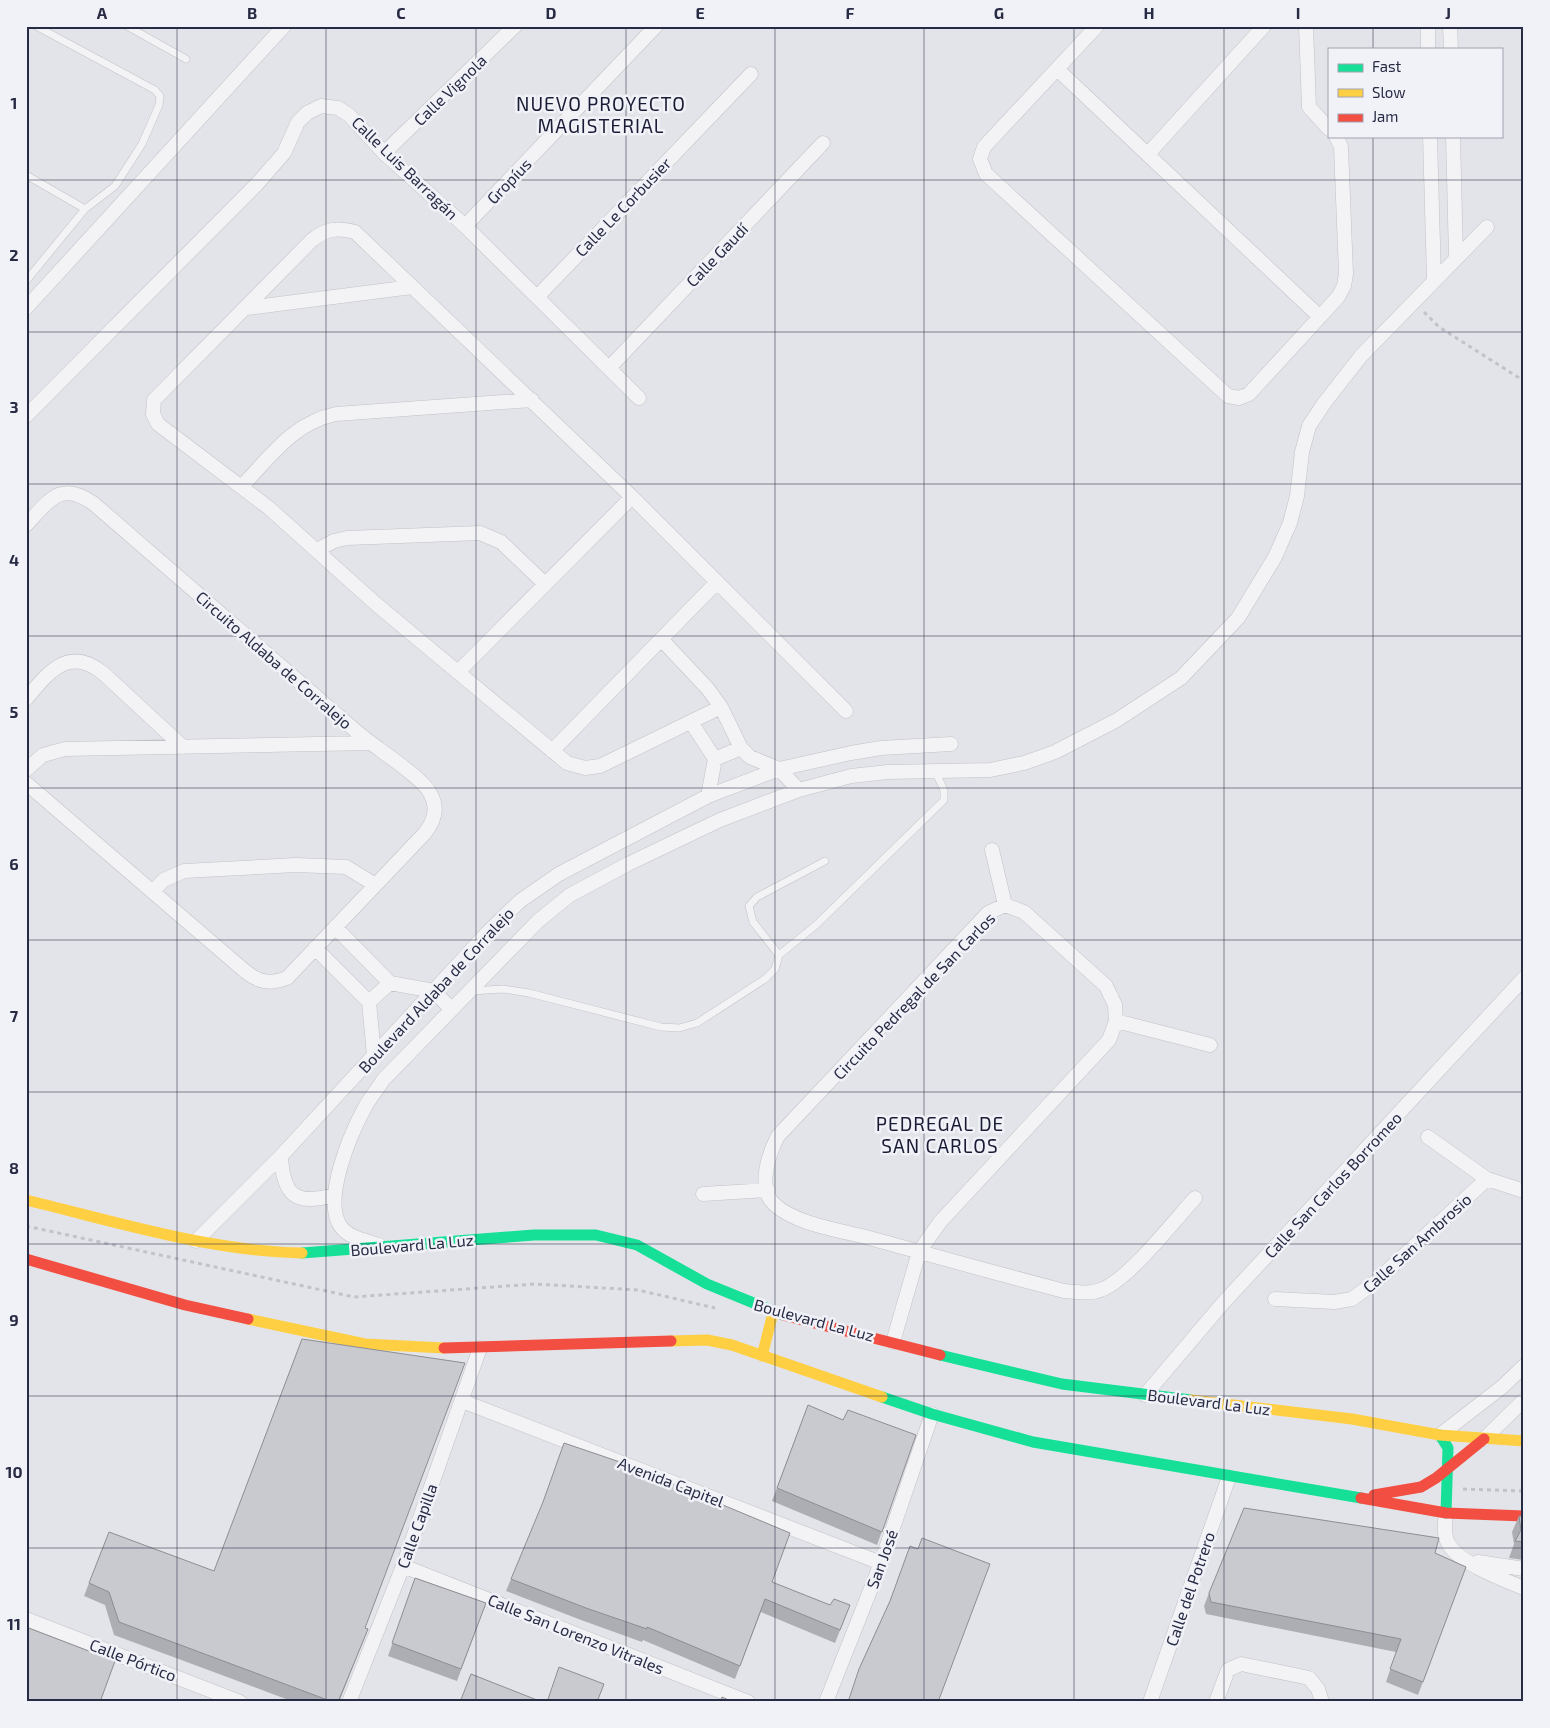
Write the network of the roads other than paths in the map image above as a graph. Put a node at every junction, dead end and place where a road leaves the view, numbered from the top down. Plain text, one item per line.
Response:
1 (36, 26) edge
2 (128, 26) edge
3 (284, 26) edge
4 (515, 26) edge
5 (656, 26) edge
6 (1097, 26) edge
7 (1264, 26) edge
8 (1306, 26) edge
9 (1428, 26) edge
10 (1450, 26) edge
11 (1428, 48) edge
12 (1451, 48) edge
13 (186, 59) dead end
14 (1057, 69) junction
15 (751, 74) dead end
16 (1328, 128) edge
17 (1337, 138) edge
18 (1430, 138) edge
19 (1453, 138) edge
20 (823, 143) dead end
21 (384, 153) junction
22 (1148, 154) junction
23 (26, 175) edge
24 (85, 209) junction
25 (466, 226) junction
26 (1487, 227) dead end
27 (1456, 257) junction
28 (1434, 280) junction
29 (26, 281) edge
30 (412, 287) junction
31 (538, 296) junction
32 (26, 308) edge
33 (247, 308) junction
34 (1320, 316) junction
35 (610, 367) junction
36 (639, 398) dead end
37 (532, 400) junction
38 (26, 416) edge
39 (242, 486) junction
40 (632, 496) junction
41 (26, 525) edge
42 (318, 550) junction
43 (717, 582) junction
44 (545, 584) junction
45 (662, 640) junction
46 (459, 671) junction
47 (26, 699) edge
48 (721, 707) junction
49 (846, 711) dead end
50 (691, 722) junction
51 (370, 743) junction
52 (951, 744) dead end
53 (184, 747) junction
54 (741, 748) junction
55 (552, 751) junction
56 (714, 759) junction
57 (779, 769) junction
58 (26, 770) edge
59 (935, 771) junction
60 (26, 783) edge
61 (800, 790) junction
62 (708, 796) junction
63 (992, 850) dead end
64 (825, 861) dead end
65 (374, 884) junction
66 (153, 891) junction
67 (1005, 905) junction
68 (334, 928) junction
69 (315, 948) junction
70 (779, 954) junction
71 (1524, 978) edge
72 (390, 984) junction
73 (434, 992) junction
74 (468, 992) junction
75 (370, 1002) junction
76 (451, 1009) junction
77 (1116, 1021) junction
78 (1210, 1045) dead end
79 (374, 1055) junction
80 (1428, 1137) dead end
81 (281, 1156) junction
82 (1487, 1179) junction
83 (768, 1190) junction
84 (1524, 1191) edge
85 (704, 1194) dead end
86 (334, 1195) junction
87 (1195, 1198) dead end
88 (26, 1200) edge
89 (196, 1241) junction
90 (384, 1247) junction
91 (919, 1252) junction
92 (26, 1259) edge
93 (1275, 1299) dead end
94 (773, 1313) junction
95 (893, 1342) junction
96 (480, 1348) junction
97 (762, 1356) junction
98 (1524, 1366) edge
99 (1502, 1387) junction
100 (1145, 1395) junction
101 (462, 1401) junction
102 (1522, 1401) edge
103 (932, 1414) junction
104 (1440, 1435) junction
105 (1484, 1439) junction
106 (1524, 1441) edge
107 (1449, 1467) junction
108 (1229, 1477) junction
109 (1353, 1497) junction
110 (1446, 1513) junction
111 (1524, 1516) edge
112 (1466, 1560) junction
113 (881, 1563) junction
114 (403, 1566) junction
115 (1524, 1569) edge
116 (1524, 1588) edge
117 (26, 1619) edge
118 (240, 1702) edge
119 (349, 1702) edge
120 (748, 1702) edge
121 (826, 1702) edge
122 (1150, 1702) edge
123 (1216, 1702) edge
124 (1322, 1702) edge

1 - 24 lane
2 - 13 lane
3 - 32 street
4 - 21 street, Calle Vignola
5 - 25 street, Gropíus
6 - 14 street
7 - 22 street
8 - 16 street
9 - 11 street
10 - 12 street
14 - 22 street
14 - 34 street
15 - 31 street, Calle Le Corbusier
17 - 34 street
18 - 28 street
19 - 27 street
20 - 35 street, Calle Gaudí
21 - 25 street, Calle Luis Barragán
21 - 38 street, Calle Luis Barragán
22 - 34 street
23 - 24 lane
24 - 29 lane
25 - 31 street, Calle Luis Barragán
26 - 27 street, Boulevard Aldaba de Corralejo
27 - 28 street, Boulevard Aldaba de Corralejo
28 - 59 street, Boulevard Aldaba de Corralejo
30 - 33 street
30 - 33 street
30 - 37 street
31 - 35 street, Calle Luis Barragán
33 - 39 street
35 - 36 street, Calle Luis Barragán
37 - 39 street
37 - 40 street
39 - 42 street
40 - 43 street
40 - 44 street
41 - 51 street, Circuito Aldaba de Corralejo
42 - 44 street
42 - 46 street
43 - 45 street
43 - 49 street
44 - 46 street
45 - 48 street
45 - 55 street
46 - 55 street
47 - 53 street
48 - 50 street
48 - 54 street
50 - 55 street
50 - 56 street
51 - 53 street
51 - 65 street, Circuito Aldaba de Corralejo
52 - 57 street, Boulevard Aldaba de Corralejo
53 - 58 street
54 - 56 street
54 - 57 street
56 - 62 street
57 - 61 street
57 - 62 street, Boulevard Aldaba de Corralejo
59 - 61 street, Boulevard Aldaba de Corralejo
59 - 70 lane
60 - 66 street, Circuito Aldaba de Corralejo
61 - 74 street, Boulevard Aldaba de Corralejo
62 - 73 street, Boulevard Aldaba de Corralejo
63 - 67 street
64 - 70 lane
65 - 66 street
65 - 68 street, Circuito Aldaba de Corralejo
66 - 69 street, Circuito Aldaba de Corralejo
67 - 77 street, Circuito Pedregal de San Carlos
67 - 83 street, Circuito Pedregal de San Carlos
68 - 69 street, Circuito Aldaba de Corralejo
68 - 72 street
69 - 75 street
70 - 74 lane
71 - 100 street, Calle San Carlos Borromeo
72 - 73 street
72 - 75 street
73 - 76 street
73 - 79 street, Boulevard Aldaba de Corralejo
74 - 76 street, Boulevard Aldaba de Corralejo
75 - 79 street
76 - 86 street, Boulevard Aldaba de Corralejo
77 - 78 street
77 - 91 street
79 - 81 street, Boulevard Aldaba de Corralejo
80 - 82 street
81 - 86 street
81 - 89 street, Boulevard Aldaba de Corralejo
82 - 84 street
82 - 93 street, Calle San Ambrosio
83 - 85 street
83 - 91 street
86 - 90 street, Boulevard Aldaba de Corralejo
87 - 91 street
88 - 89 main road, Boulevard La Luz
89 - 90 main road, Boulevard La Luz
90 - 94 main road, Boulevard La Luz
91 - 95 street
92 - 96 main road
94 - 95 main road, Boulevard La Luz
94 - 97 main road
95 - 100 main road, Boulevard La Luz
96 - 97 main road
96 - 101 street, Calle Capilla
97 - 103 main road
98 - 99 street
99 - 102 street
99 - 104 street
100 - 104 main road, Boulevard La Luz
101 - 113 street, Avenida Capitel
101 - 114 street, Calle Capilla
102 - 105 street
103 - 108 main road
103 - 113 street, San José
104 - 105 main road, Boulevard La Luz
104 - 107 main road
105 - 106 main road, Boulevard La Luz
105 - 107 main road
107 - 109 main road
107 - 110 main road
108 - 109 main road
108 - 122 street, Calle del Potrero
109 - 110 main road
110 - 111 main road
110 - 112 street
112 - 115 street
112 - 116 street
113 - 121 street, San José
114 - 119 street, Calle Capilla
114 - 120 street, Calle San Lorenzo Vitrales
117 - 118 street, Calle Pórtico
123 - 124 street

